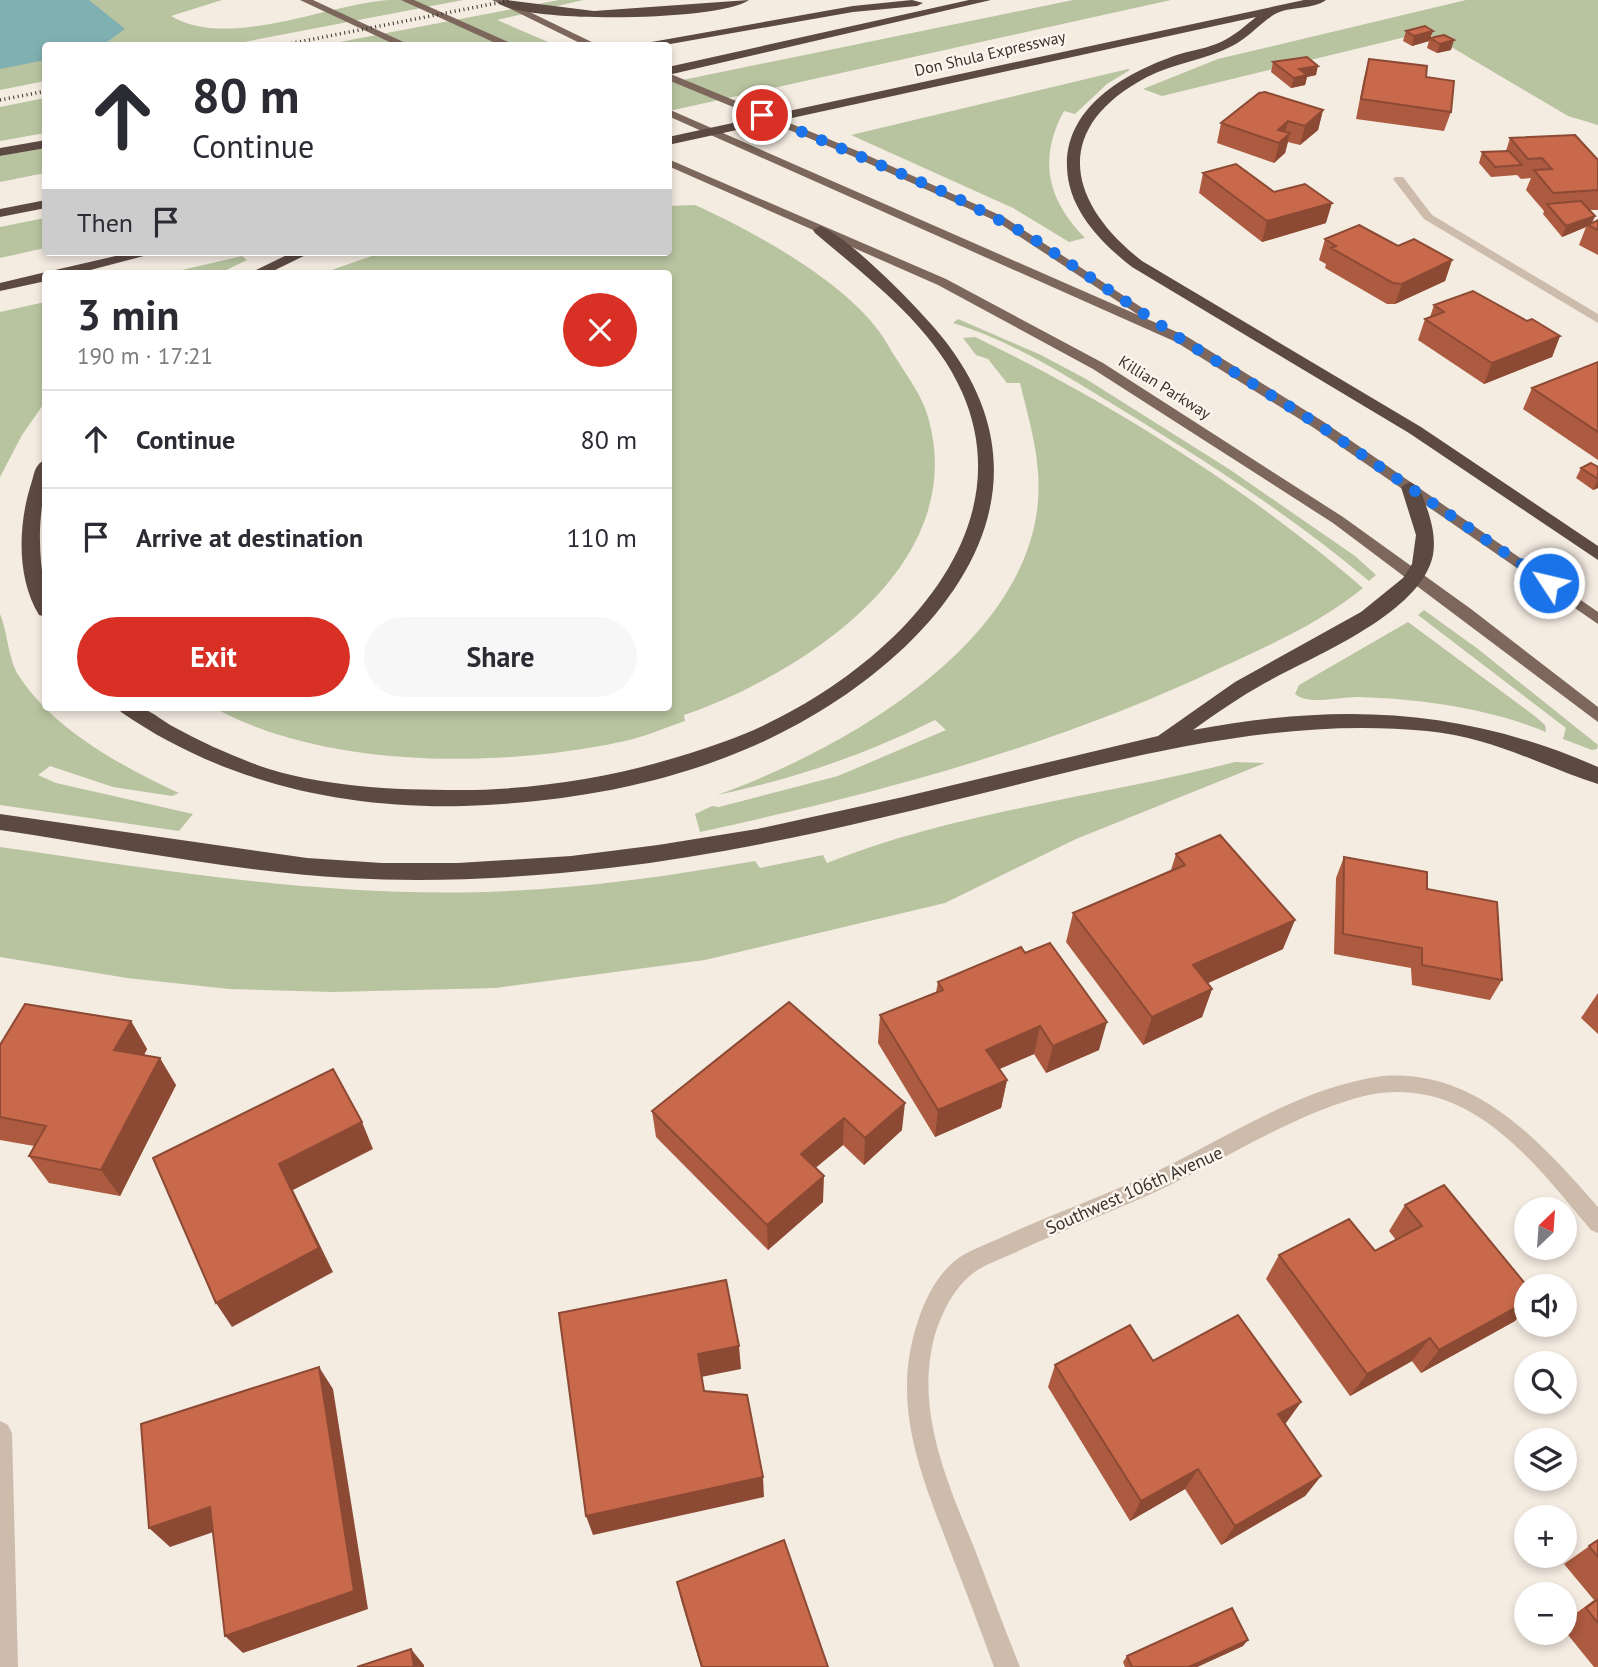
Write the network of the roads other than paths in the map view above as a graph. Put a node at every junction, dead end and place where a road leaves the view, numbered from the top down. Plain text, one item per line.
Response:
1 (305, 0) edge
2 (406, 0) edge
3 (743, 0) edge
4 (947, 0) edge
5 (985, 0) edge
6 (1320, 0) edge
7 (500, 2) edge
8 (1272, 11) junction
9 (398, 42) edge
10 (503, 42) edge
11 (586, 42) edge
12 (659, 42) edge
13 (672, 70) edge
14 (672, 78) edge
15 (672, 114) edge
16 (672, 140) edge
17 (42, 145) edge
18 (0, 152) edge
19 (672, 164) edge
20 (1399, 179) dead end
21 (42, 205) edge
22 (0, 213) edge
23 (820, 230) junction
24 (134, 256) edge
25 (296, 256) edge
26 (73, 270) edge
27 (264, 270) edge
28 (42, 277) edge
29 (0, 287) edge
30 (1598, 319) edge
31 (1181, 339) junction
32 (42, 474) edge
33 (1410, 486) junction
34 (1598, 554) edge
35 (1415, 576) junction
36 (42, 602) edge
37 (1598, 620) edge
38 (135, 711) edge
39 (1598, 716) edge
40 (1162, 741) junction
41 (1598, 776) edge
42 (0, 822) edge
43 (1598, 1223) edge
44 (0, 1433) edge
45 (5, 1667) edge
46 (1007, 1667) edge

1 - 9 main road
2 - 10 main road
3 - 7 highway
4 - 12 highway
5 - 13 highway
6 - 8 highway, Don Shula Expressway
7 - 11 main road
8 - 16 highway, Don Shula Expressway
8 - 34 highway
14 - 31 main road
15 - 31 main road
17 - 18 highway
19 - 23 main road, Killian Parkway
20 - 30 street
21 - 22 highway
23 - 35 main road, Killian Parkway
23 - 38 highway
24 - 26 highway
25 - 27 highway
28 - 29 highway
31 - 33 main road
32 - 36 highway
33 - 35 highway
33 - 37 main road
35 - 39 main road, Killian Parkway
35 - 40 highway
40 - 41 highway
40 - 42 highway
43 - 46 street, Southwest 106th Avenue
44 - 45 street

